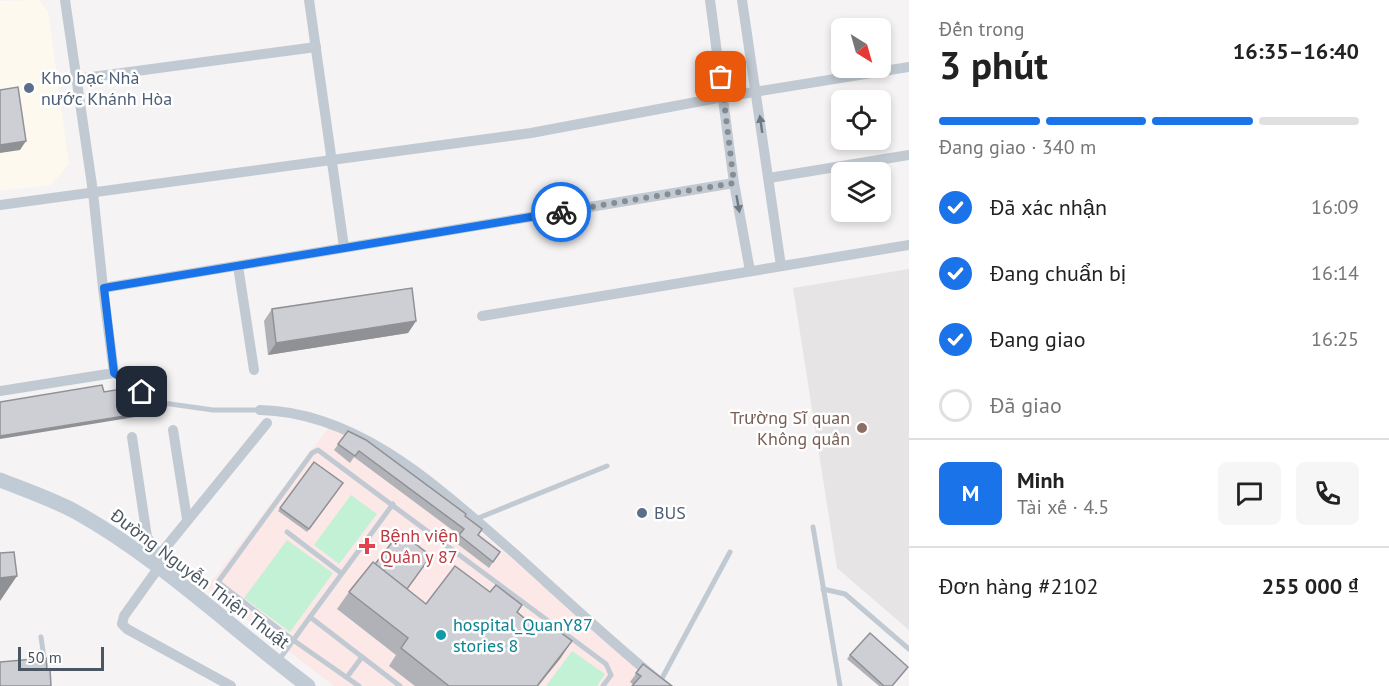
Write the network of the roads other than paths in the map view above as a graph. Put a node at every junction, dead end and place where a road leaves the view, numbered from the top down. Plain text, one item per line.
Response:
1 (65, 0) edge
2 (309, 0) edge
3 (710, 0) edge
4 (742, 0) edge
5 (316, 47) junction
6 (909, 67) edge
7 (77, 79) junction
8 (757, 92) junction
9 (723, 97) junction
10 (909, 155) edge
11 (332, 159) junction
12 (769, 178) junction
13 (734, 183) junction
14 (93, 192) junction
15 (0, 205) edge
16 (909, 245) edge
17 (344, 247) junction
18 (238, 266) junction
19 (782, 266) junction
20 (750, 271) junction
21 (104, 288) junction
22 (482, 316) dead end
23 (254, 370) dead end
24 (114, 373) junction
25 (0, 391) edge
26 (260, 410) joint
27 (267, 423) dead end
28 (172, 430) dead end
29 (132, 437) dead end
30 (608, 465) dead end
31 (0, 480) edge
32 (393, 504) junction
33 (188, 519) junction
34 (475, 519) junction
35 (813, 527) dead end
36 (287, 532) dead end
37 (730, 552) dead end
38 (157, 562) junction
39 (341, 573) junction
40 (823, 589) junction
41 (310, 617) junction
42 (41, 637) dead end
43 (293, 640) junction
44 (909, 649) edge
45 (362, 657) junction
46 (278, 662) junction
47 (46, 676) edge
48 (347, 677) junction
49 (662, 684) edge
50 (231, 686) edge
51 (308, 686) edge
52 (359, 686) edge
53 (400, 686) edge
54 (603, 686) edge
55 (840, 686) edge

1 - 7 street
2 - 5 street
3 - 9 street
4 - 8 street
5 - 7 street
5 - 11 street
6 - 8 street
7 - 14 street
8 - 9 street
12 -> 8 street
9 - 11 street
9 - 13 street
10 - 12 street
11 - 14 street
11 - 17 street
12 - 19 street
13 - 17 street
13 -> 20 street
14 - 15 street
14 - 21 street
16 - 19 street
17 - 18 street
18 - 21 street
18 - 23 street
19 - 20 street
20 - 22 street
21 - 24 street
24 - 25 street
24 - 26 lane
26 - 34 street
27 - 33 street
28 - 33 street
29 - 38 street
30 - 34 lane
31 - 38 street, Đường Nguyễn Thiện Thuật
32 - 39 lane
32 - 43 lane
32 - 54 lane
33 - 38 street
34 - 49 street
35 - 40 lane
36 - 39 lane
37 - 49 lane
38 - 46 street, Đường Nguyễn Thiện Thuật
38 - 50 street
39 - 41 lane
40 - 44 lane
40 - 55 lane
41 - 43 lane
41 - 45 lane
42 - 47 lane
43 - 46 lane
43 - 48 lane
45 - 48 lane
45 - 53 lane
46 - 51 street, Đường Nguyễn Thiện Thuật
48 - 52 lane

